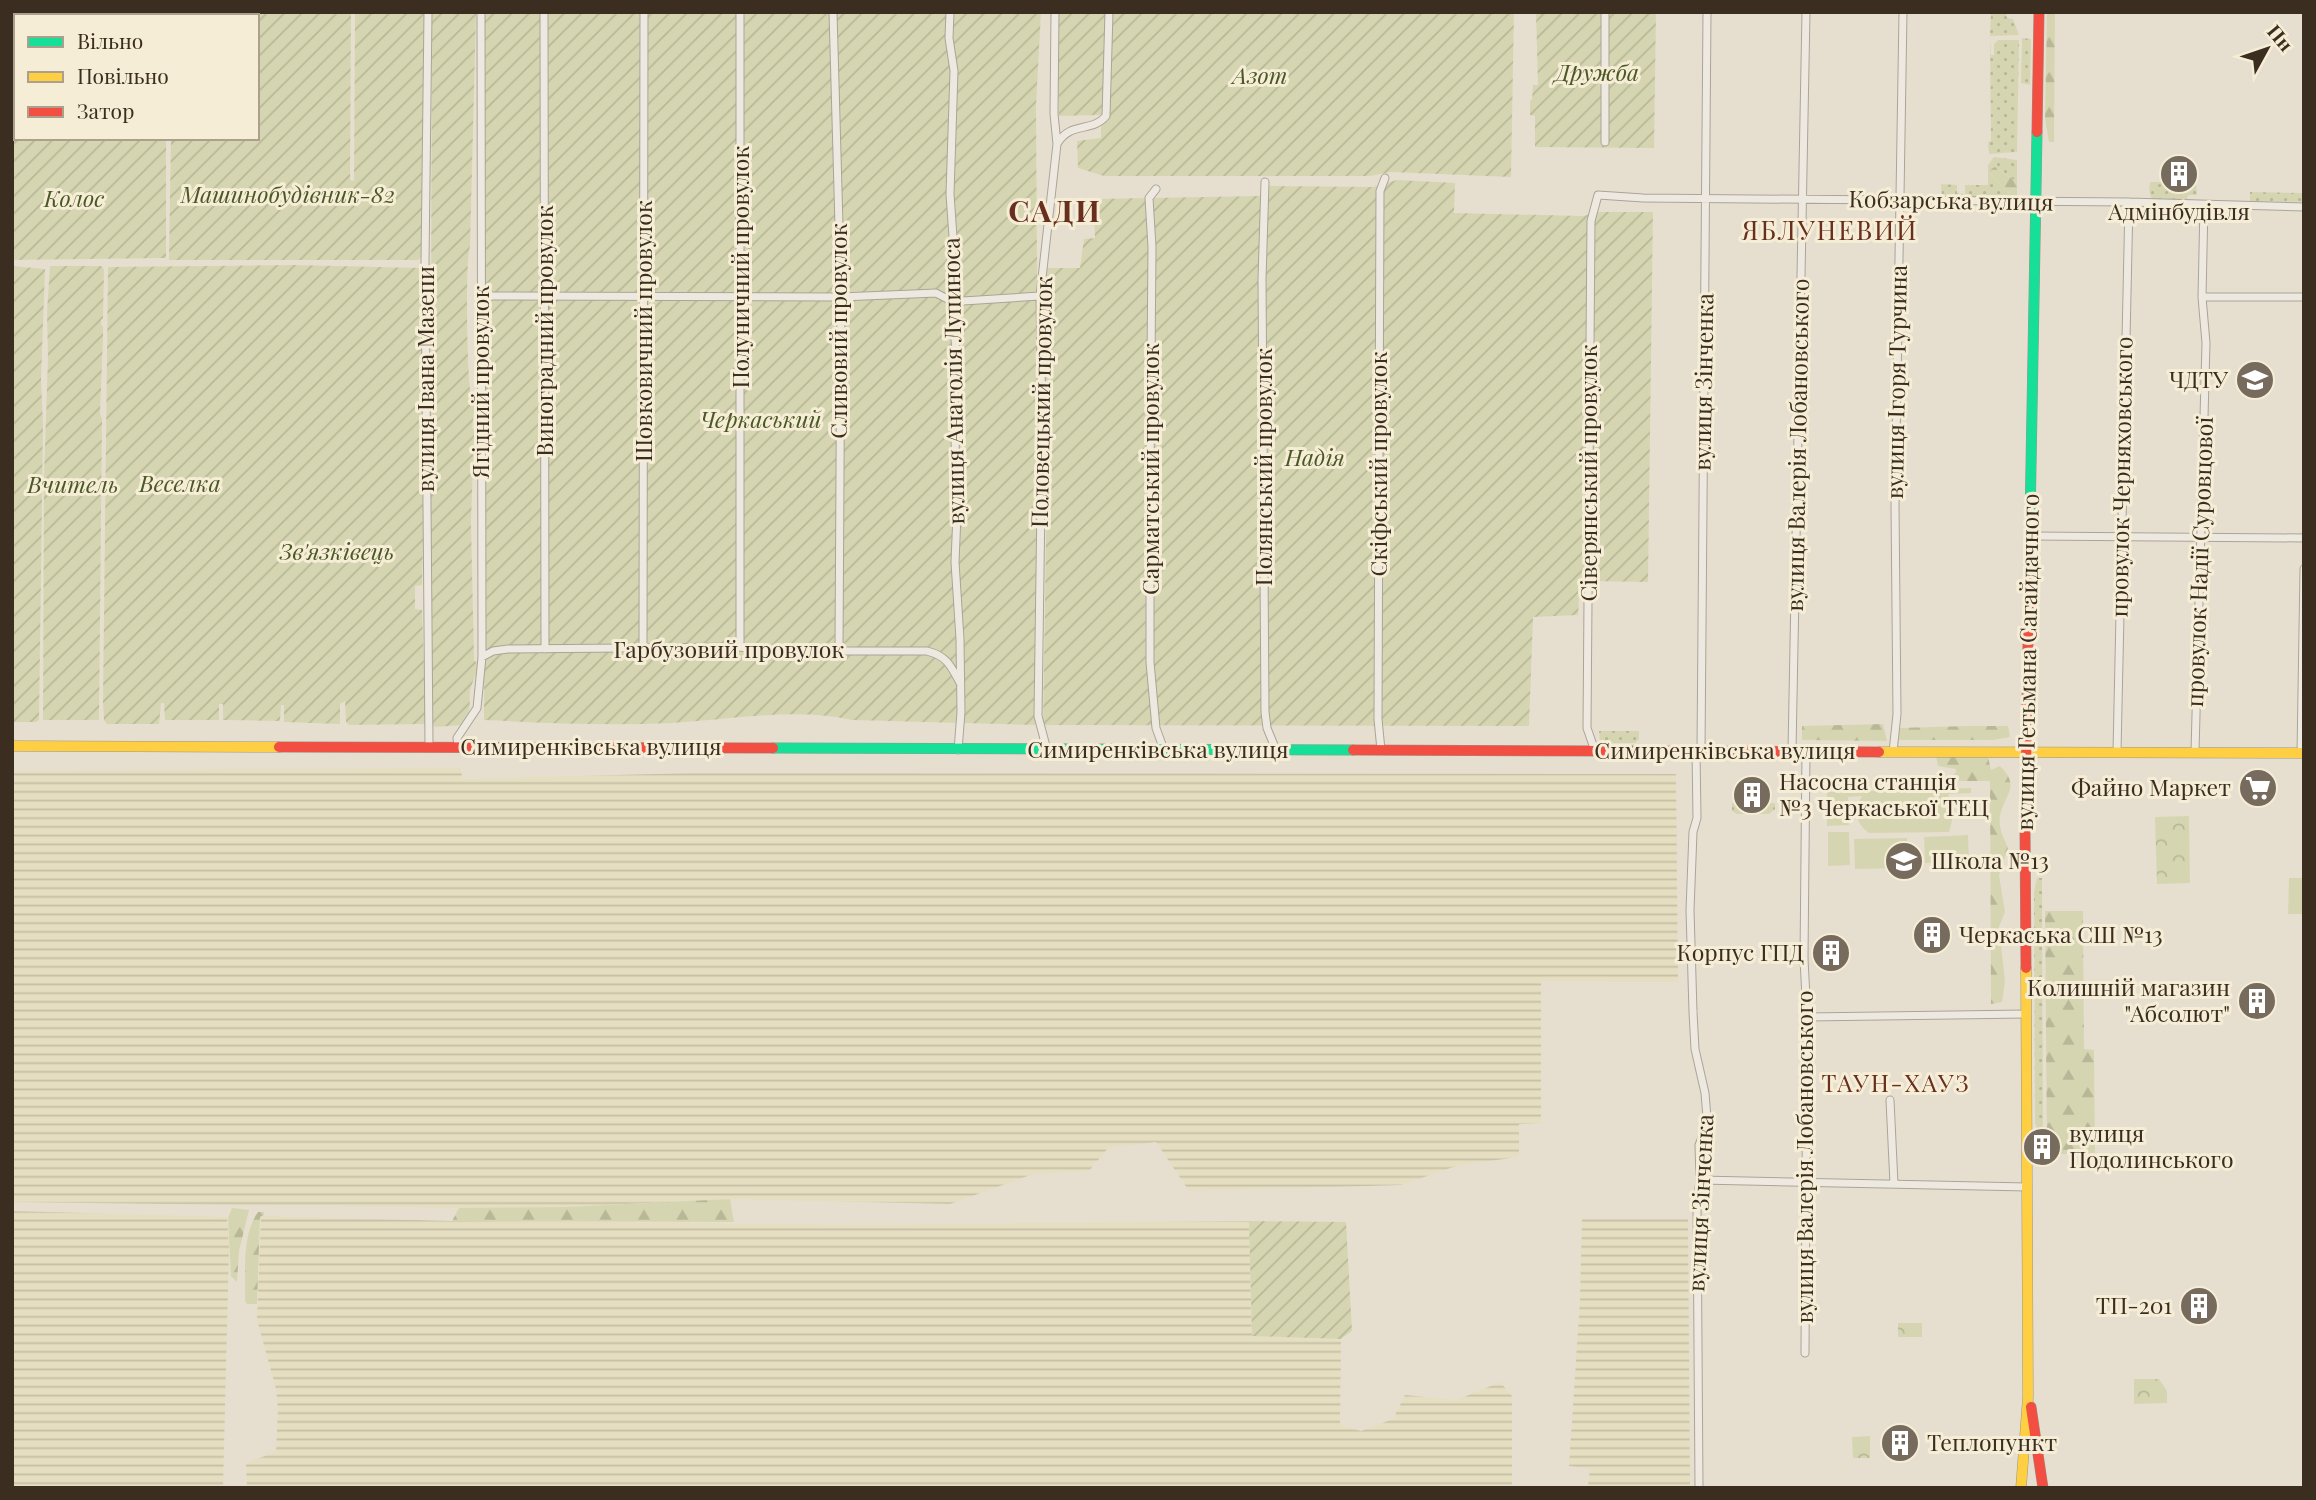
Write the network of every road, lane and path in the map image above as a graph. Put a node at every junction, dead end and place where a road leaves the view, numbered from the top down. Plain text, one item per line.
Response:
1 (428, 12) edge
2 (481, 12) edge
3 (544, 12) edge
4 (644, 12) edge
5 (740, 12) edge
6 (833, 12) edge
7 (950, 12) edge
8 (1055, 12) edge
9 (1109, 12) edge
10 (1605, 12) edge
11 (1707, 12) edge
12 (1806, 12) edge
13 (1903, 12) edge
14 (2039, 12) edge
15 (1605, 142) dead end
16 (1056, 145) junction
17 (1385, 178) dead end
18 (1265, 182) dead end
19 (1156, 188) dead end
20 (1598, 195) joint
21 (1706, 198) junction
22 (1803, 199) junction
23 (1900, 200) junction
24 (2035, 201) junction
25 (2129, 202) junction
26 (2204, 205) junction
27 (2304, 207) edge
28 (545, 295) junction
29 (481, 296) junction
30 (644, 296) junction
31 (742, 296) junction
32 (1040, 296) junction
33 (2202, 297) junction
34 (2304, 297) edge
35 (841, 298) junction
36 (957, 304) junction
37 (2030, 536) junction
38 (2120, 537) junction
39 (2202, 537) junction
40 (2304, 538) edge
41 (2304, 569) edge
42 (740, 648) junction
43 (545, 649) junction
44 (643, 649) junction
45 (839, 650) junction
46 (482, 657) junction
47 (960, 685) junction
48 (12, 746) edge
49 (429, 746) junction
50 (458, 746) junction
51 (958, 750) junction
52 (1046, 750) junction
53 (1164, 750) junction
54 (1276, 750) junction
55 (1381, 750) junction
56 (1595, 751) junction
57 (1699, 751) junction
58 (1792, 751) junction
59 (1806, 751) junction
60 (1893, 752) junction
61 (2028, 752) junction
62 (2116, 752) junction
63 (2195, 752) junction
64 (2302, 753) edge
65 (2026, 1014) junction
66 (1807, 1017) junction
67 (1890, 1100) dead end
68 (1700, 1180) junction
69 (1806, 1183) junction
70 (1894, 1184) junction
71 (2027, 1187) junction
72 (1805, 1353) dead end
73 (2028, 1397) junction
74 (1699, 1488) edge
75 (2021, 1488) edge
76 (2043, 1488) edge

1 - 49 street, вулиця Івана Мазепи
2 - 29 street, Ягідний провулок
3 - 28 street, Виноградний провулок
4 - 30 street, Шовковичний провулок
5 - 31 street, Полуничний провулок
6 - 35 street, Сливовий провулок
7 - 36 street, вулиця Анатолія Лупиноса
8 - 16 street, Половецький провулок
9 - 16 street
10 - 15 street
11 - 21 street, вулиця Зінченка
12 - 22 street, вулиця Валерія Лобановського
13 - 23 street, вулиця Ігоря Турчина
14 - 24 main road, вулиця Гетьмана Сагайдачного
16 - 32 street, Половецький провулок
17 - 55 street, Скіфський провулок
18 - 54 street, Полянський провулок
19 - 53 street, Сарматський провулок
20 - 21 street, Кобзарська вулиця
20 - 56 street, Сіверянський провулок
21 - 22 street, Кобзарська вулиця
21 - 57 street, вулиця Зінченка
22 - 23 street, Кобзарська вулиця
22 - 58 street, вулиця Валерія Лобановського
23 - 24 street, Кобзарська вулиця
23 - 60 street, вулиця Ігоря Турчина
24 - 25 street, Кобзарська вулиця
24 - 37 main road, вулиця Гетьмана Сагайдачного
25 - 26 street, Кобзарська вулиця
25 - 38 street, провулок Черняховського
26 - 27 street, Кобзарська вулиця
26 - 33 street, провулок Надії Суровцової
28 - 29 street
28 - 30 street
28 - 43 street, Виноградний провулок
29 - 46 street, Ягідний провулок
30 - 31 street
30 - 44 street, Шовковичний провулок
31 - 35 street
31 - 42 street, Полуничний провулок
32 - 36 street
32 - 52 street, Половецький провулок
33 - 34 street
33 - 39 street, провулок Надії Суровцової
35 - 36 street
35 - 45 street, Сливовий провулок
36 - 47 street, вулиця Анатолія Лупиноса
37 - 38 street
37 - 61 main road, вулиця Гетьмана Сагайдачного
38 - 39 street
38 - 62 street, провулок Черняховського
39 - 40 street
39 - 63 street, провулок Надії Суровцової
41 - 64 street
42 - 44 street, Гарбузовий провулок
42 - 45 street, Гарбузовий провулок
43 - 44 street, Гарбузовий провулок
43 - 46 street, Гарбузовий провулок
45 - 47 street, Гарбузовий провулок
46 - 50 street, Ягідний провулок
47 - 51 street, вулиця Анатолія Лупиноса
48 - 49 main road, Симиренківська вулиця
49 - 50 main road, Симиренківська вулиця
50 - 51 main road, Симиренківська вулиця
51 - 52 main road, Симиренківська вулиця
52 - 53 main road, Симиренківська вулиця
53 - 54 main road, Симиренківська вулиця
54 - 55 main road, Симиренківська вулиця
55 - 56 main road, Симиренківська вулиця
56 - 57 main road, Симиренківська вулиця
57 - 58 main road, Симиренківська вулиця
57 - 68 street, вулиця Зінченка
58 - 59 main road, Симиренківська вулиця
59 - 60 main road, Симиренківська вулиця
59 - 66 street, вулиця Валерія Лобановського
60 - 61 main road, Симиренківська вулиця
61 - 62 main road, Симиренківська вулиця
61 - 65 main road, вулиця Гетьмана Сагайдачного
62 - 63 main road, Симиренківська вулиця
63 - 64 main road, Симиренківська вулиця
65 - 66 street
65 - 71 main road, вулиця Гетьмана Сагайдачного
66 - 69 street, вулиця Валерія Лобановського
67 - 70 street
68 - 69 street
68 - 74 street, вулиця Зінченка
69 - 70 street
69 - 72 street, вулиця Валерія Лобановського
70 - 71 street
71 - 73 main road, вулиця Гетьмана Сагайдачного
73 - 75 main road, вулиця Гетьмана Сагайдачного
73 - 76 main road, вулиця Гетьмана Сагайдачного

